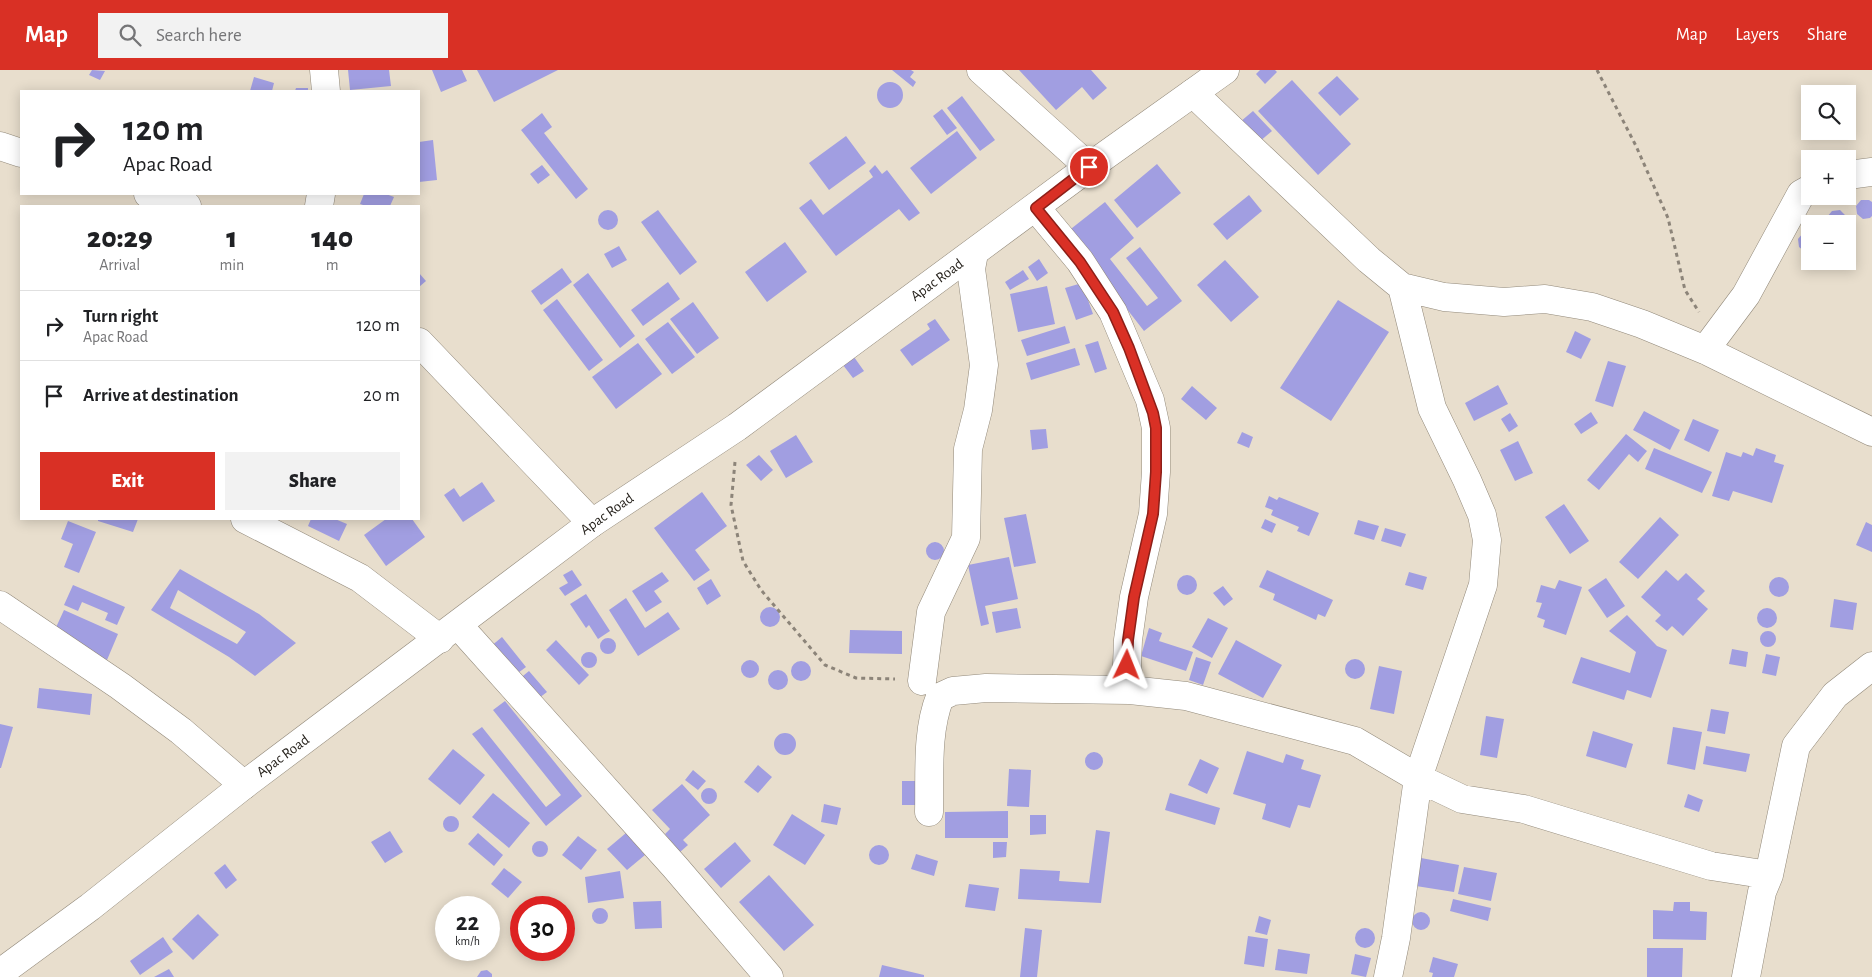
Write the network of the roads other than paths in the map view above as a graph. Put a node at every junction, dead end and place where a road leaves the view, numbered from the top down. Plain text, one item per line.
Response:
1 (324, 70) edge
2 (981, 70) edge
3 (1225, 70) edge
4 (326, 90) edge
5 (1193, 93) junction
6 (0, 146) edge
7 (20, 153) edge
8 (1089, 167) junction
9 (1872, 172) edge
10 (1856, 174) edge
11 (1801, 194) edge
12 (151, 195) edge
13 (184, 205) edge
14 (1036, 208) junction
15 (974, 253) junction
16 (1402, 287) junction
17 (420, 343) edge
18 (1710, 343) junction
19 (1872, 432) edge
20 (247, 520) edge
21 (592, 523) junction
22 (0, 605) edge
23 (449, 632) junction
24 (1872, 666) edge
25 (922, 680) road end
26 (1130, 690) junction
27 (1418, 778) junction
28 (244, 784) junction
29 (929, 812) dead end
30 (1769, 875) junction
31 (0, 973) edge
32 (769, 977) edge
33 (1388, 977) edge
34 (1746, 977) edge

1 - 4 street
2 - 8 street
3 - 5 street, Apac Road
5 - 8 street, Apac Road
5 - 16 street
6 - 7 street
8 - 14 street, Apac Road
9 - 10 street
11 - 18 street
12 - 13 street
14 - 15 street, Apac Road
14 - 26 street
15 - 21 street, Apac Road
15 - 25 street
16 - 18 street
16 - 27 street
17 - 21 street
18 - 19 street
20 - 23 street
21 - 23 street, Apac Road
22 - 28 street
23 - 28 street, Apac Road
23 - 32 street
24 - 30 street
26 - 27 street
26 - 29 street
27 - 30 street
27 - 33 street
28 - 31 street, Apac Road
30 - 34 street

